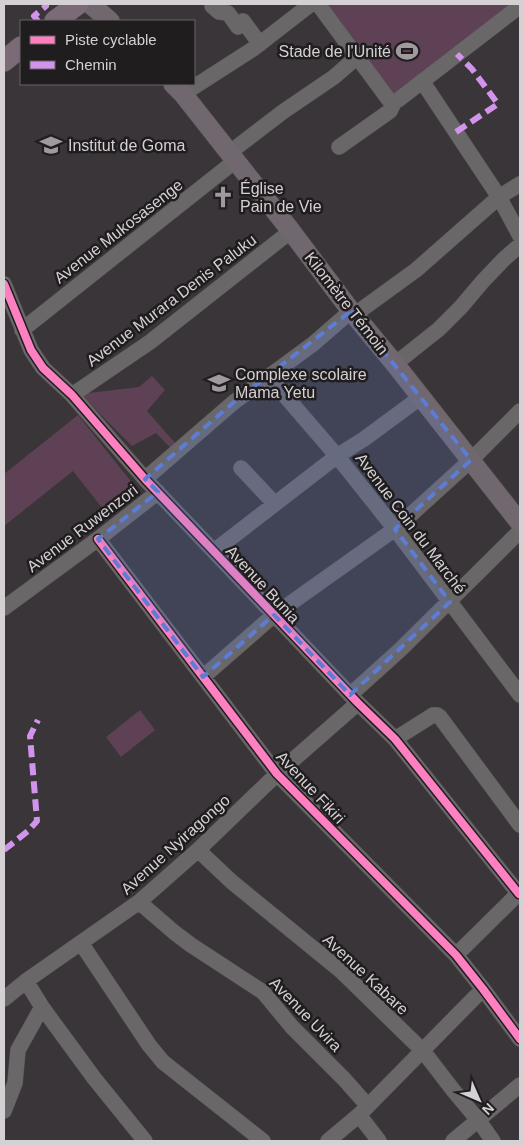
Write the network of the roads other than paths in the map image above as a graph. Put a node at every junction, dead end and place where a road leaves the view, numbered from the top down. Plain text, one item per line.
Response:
1 (78, 4) edge
2 (90, 4) edge
3 (312, 4) edge
4 (318, 4) edge
5 (212, 6) dead end
6 (520, 6) edge
7 (57, 20) edge
8 (109, 20) edge
9 (260, 44) junction
10 (20, 48) edge
11 (357, 57) junction
12 (4, 61) edge
13 (195, 80) edge
14 (422, 81) junction
15 (178, 89) edge
16 (396, 102) junction
17 (339, 147) dead end
18 (232, 157) junction
19 (520, 184) edge
20 (499, 197) junction
21 (291, 231) junction
22 (520, 236) edge
23 (520, 245) edge
24 (4, 284) edge
25 (352, 313) junction
26 (22, 330) junction
27 (395, 364) junction
28 (268, 376) junction
29 (72, 395) junction
30 (421, 397) junction
31 (520, 411) edge
32 (338, 456) junction
33 (471, 460) junction
34 (241, 468) dead end
35 (145, 479) junction
36 (158, 492) junction
37 (275, 504) junction
38 (520, 523) edge
39 (395, 529) junction
40 (520, 531) edge
41 (98, 539) junction
42 (214, 551) junction
43 (450, 602) junction
44 (4, 608) edge
45 (274, 615) junction
46 (204, 677) junction
47 (520, 695) edge
48 (354, 699) junction
49 (395, 739) junction
50 (278, 774) junction
51 (520, 825) edge
52 (198, 850) junction
53 (519, 893) edge
54 (138, 902) junction
55 (81, 943) junction
56 (456, 955) junction
57 (26, 981) junction
58 (484, 990) junction
59 (4, 999) edge
60 (42, 1006) junction
61 (520, 1039) edge
62 (423, 1051) junction
63 (520, 1084) edge
64 (364, 1110) junction
65 (4, 1112) edge
66 (479, 1120) junction
67 (145, 1141) edge
68 (263, 1141) edge
69 (328, 1141) edge
70 (379, 1141) edge
71 (453, 1141) edge
72 (493, 1141) edge

1 - 7 highway
2 - 8 main road
3 - 9 street
4 - 11 street
5 - 9 street
6 - 14 street
9 - 13 street
10 - 12 highway
11 - 16 street
11 - 18 street, Avenue Mukosasenge
14 - 16 street
14 - 20 street
15 - 18 main road, Kilomètre Témoin
16 - 17 street
18 - 21 main road, Kilomètre Témoin
18 - 26 street, Avenue Mukosasenge
19 - 20 street
20 - 22 street
20 - 25 street
21 - 25 main road, Kilomètre Témoin
21 - 29 street, Avenue Murara Denis Paluku
23 - 27 street
24 - 26 street, Avenue Bunia
25 - 27 main road, Kilomètre Témoin
25 - 28 street
26 - 29 street, Avenue Bunia
27 - 30 main road, Kilomètre Témoin
28 - 32 street, Avenue Coin du Marché
28 - 35 street
29 - 35 street, Avenue Bunia
30 - 32 street
30 - 33 main road, Kilomètre Témoin
31 - 33 street
32 - 37 street
32 - 39 street, Avenue Coin du Marché
33 - 38 main road, Kilomètre Témoin
33 - 39 street
34 - 37 street
35 - 36 street, Avenue Bunia
36 - 41 street, Avenue Ruwenzori
36 - 42 street, Avenue Bunia
37 - 42 street
39 - 43 street, Avenue Coin du Marché
39 - 45 street
40 - 43 street, Avenue Nyiragongo
41 - 44 street, Avenue Ruwenzori
41 - 46 street, Avenue Fikiri
42 - 45 street, Avenue Bunia
43 - 47 street, Avenue Coin du Marché
43 - 48 street, Avenue Nyiragongo
45 - 46 street
45 - 48 street, Avenue Bunia
46 - 50 street, Avenue Fikiri
48 - 49 street, Avenue Bunia
48 - 50 street, Avenue Nyiragongo
49 - 51 street
49 - 53 street, Avenue Bunia
50 - 52 street, Avenue Nyiragongo
50 - 56 street, Avenue Fikiri
52 - 54 street, Avenue Nyiragongo
52 - 62 street, Avenue Kabare
53 - 56 street
54 - 55 street, Avenue Nyiragongo
54 - 64 street, Avenue Uvira
55 - 57 street, Avenue Nyiragongo
55 - 68 street
56 - 58 street, Avenue Fikiri
57 - 59 street, Avenue Nyiragongo
57 - 60 street
58 - 61 street, Avenue Fikiri
58 - 62 street
60 - 65 street
60 - 67 street
62 - 64 street
62 - 66 street, Avenue Kabare
63 - 66 street
64 - 69 street
64 - 70 street, Avenue Uvira
66 - 71 street
66 - 72 street, Avenue Kabare

